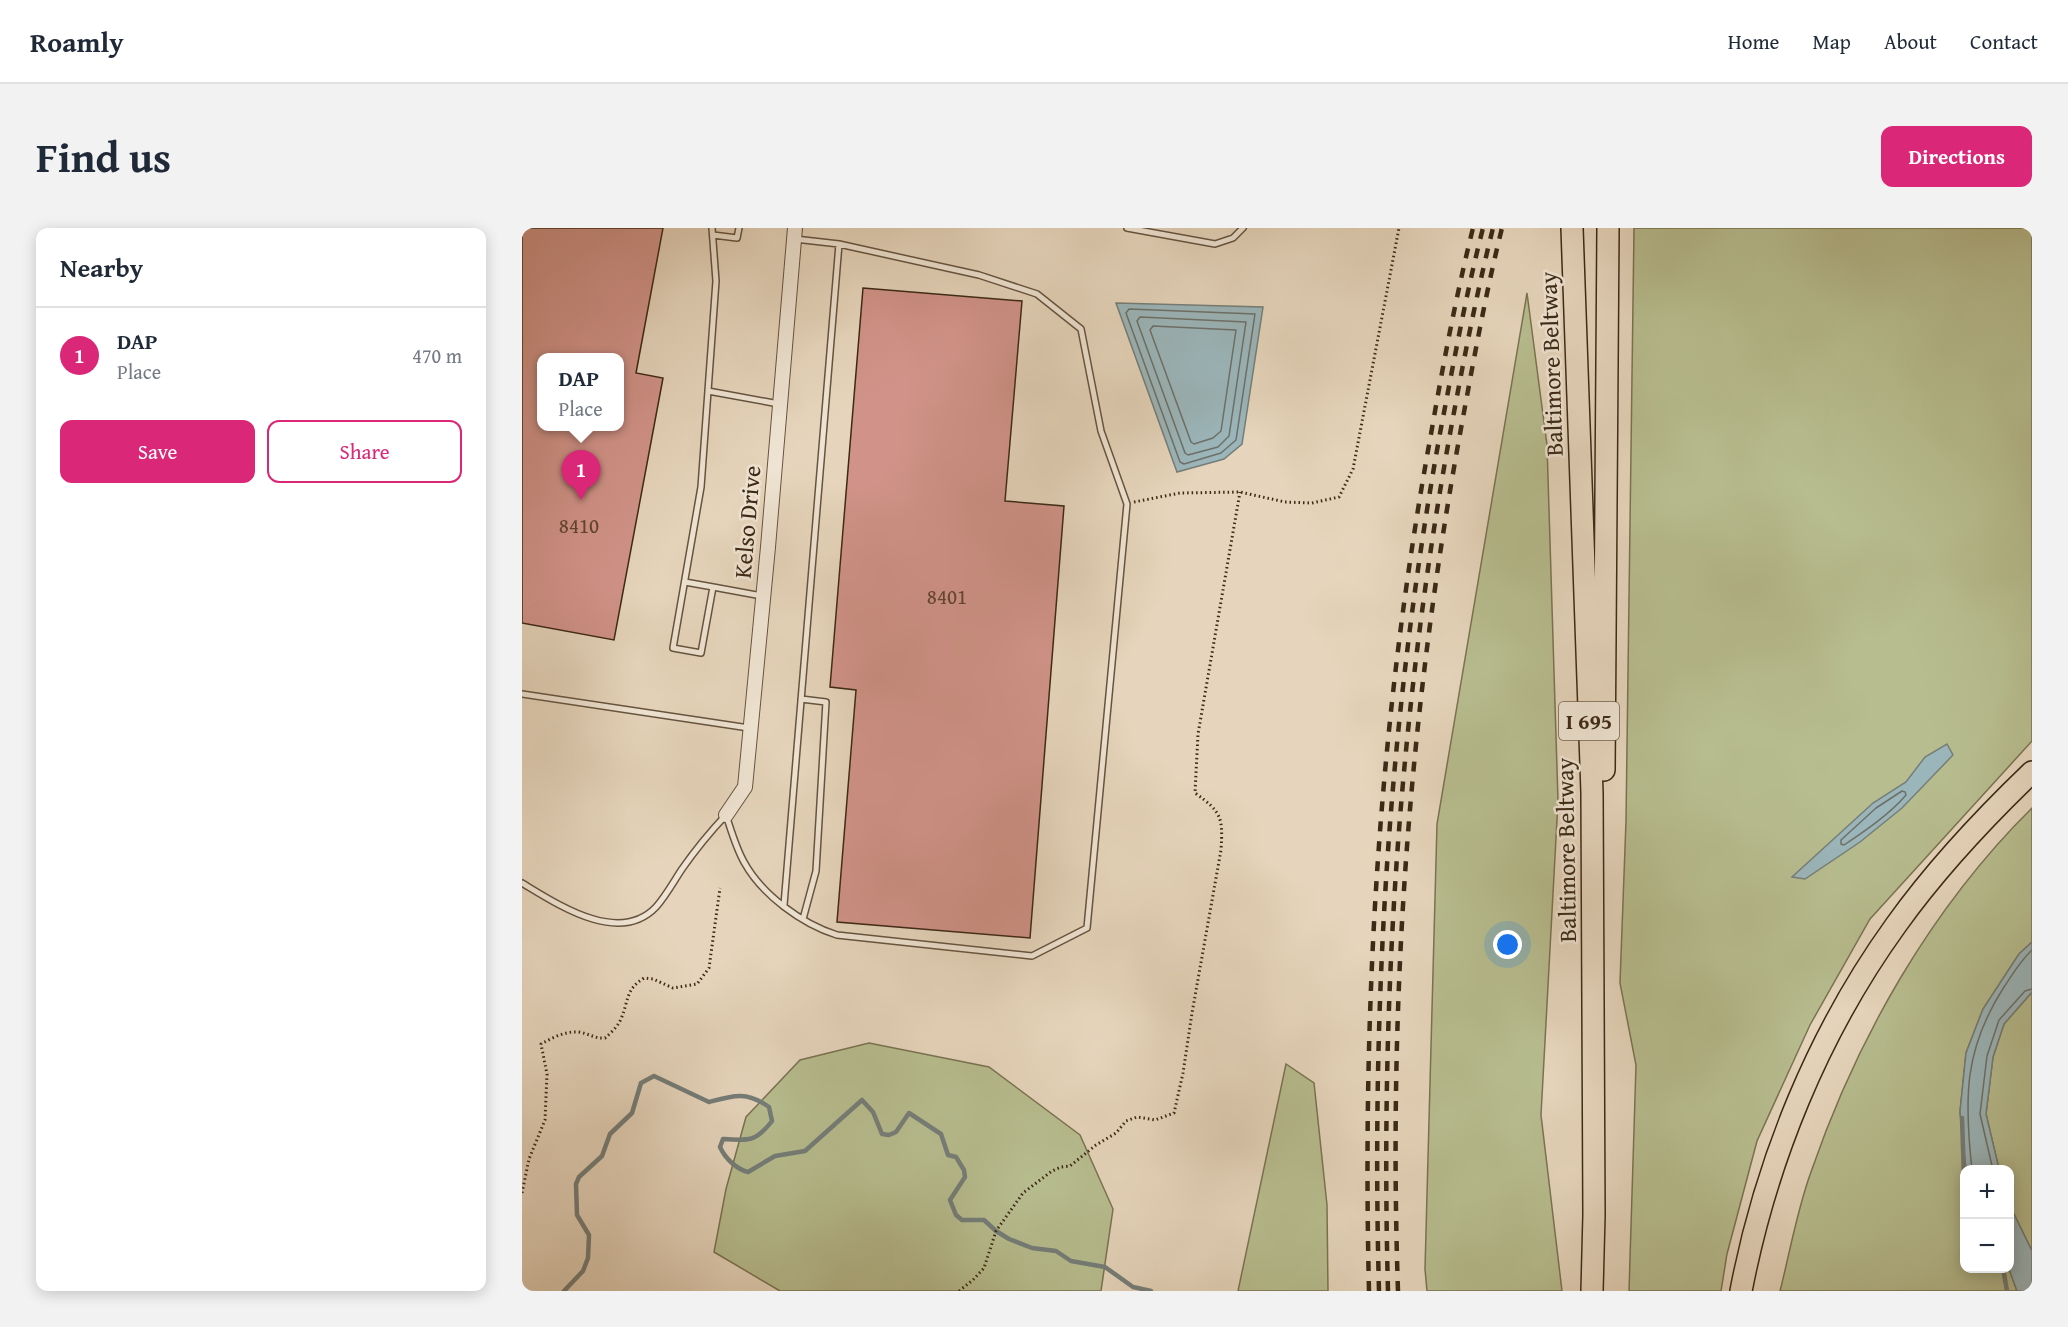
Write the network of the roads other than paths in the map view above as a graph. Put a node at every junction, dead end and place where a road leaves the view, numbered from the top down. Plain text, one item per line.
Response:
1 (739, 228) edge
2 (1127, 228) edge
3 (1243, 228) edge
4 (1572, 228) edge
5 (1608, 228) edge
6 (712, 231) edge
7 (794, 233) edge
8 (839, 244) junction
9 (708, 391) junction
10 (781, 404) junction
11 (685, 582) junction
12 (713, 587) junction
13 (763, 596) junction
14 (522, 694) edge
15 (801, 699) junction
16 (749, 728) junction
17 (2032, 772) edge
18 (726, 814) junction
19 (522, 882) edge
20 (784, 905) junction
21 (803, 919) junction
22 (1594, 1215) junction
23 (1592, 1291) edge
24 (1741, 1291) edge

1 - 6 lane
2 - 3 lane
4 - 22 highway, Baltimore Beltway / I 695
5 - 22 highway
6 - 9 lane
7 - 8 lane
7 - 10 street, Kelso Drive
8 - 15 lane
8 - 21 lane
9 - 10 lane
9 - 11 lane
10 - 13 street, Kelso Drive
11 - 12 lane
11 - 12 lane
12 - 13 lane
13 - 16 street, Kelso Drive
14 - 16 lane
15 - 20 lane
15 - 21 lane
16 - 18 street, Kelso Drive
17 - 24 highway
18 - 19 lane
18 - 20 lane
20 - 21 lane
22 - 23 highway, Baltimore Beltway / I 695

